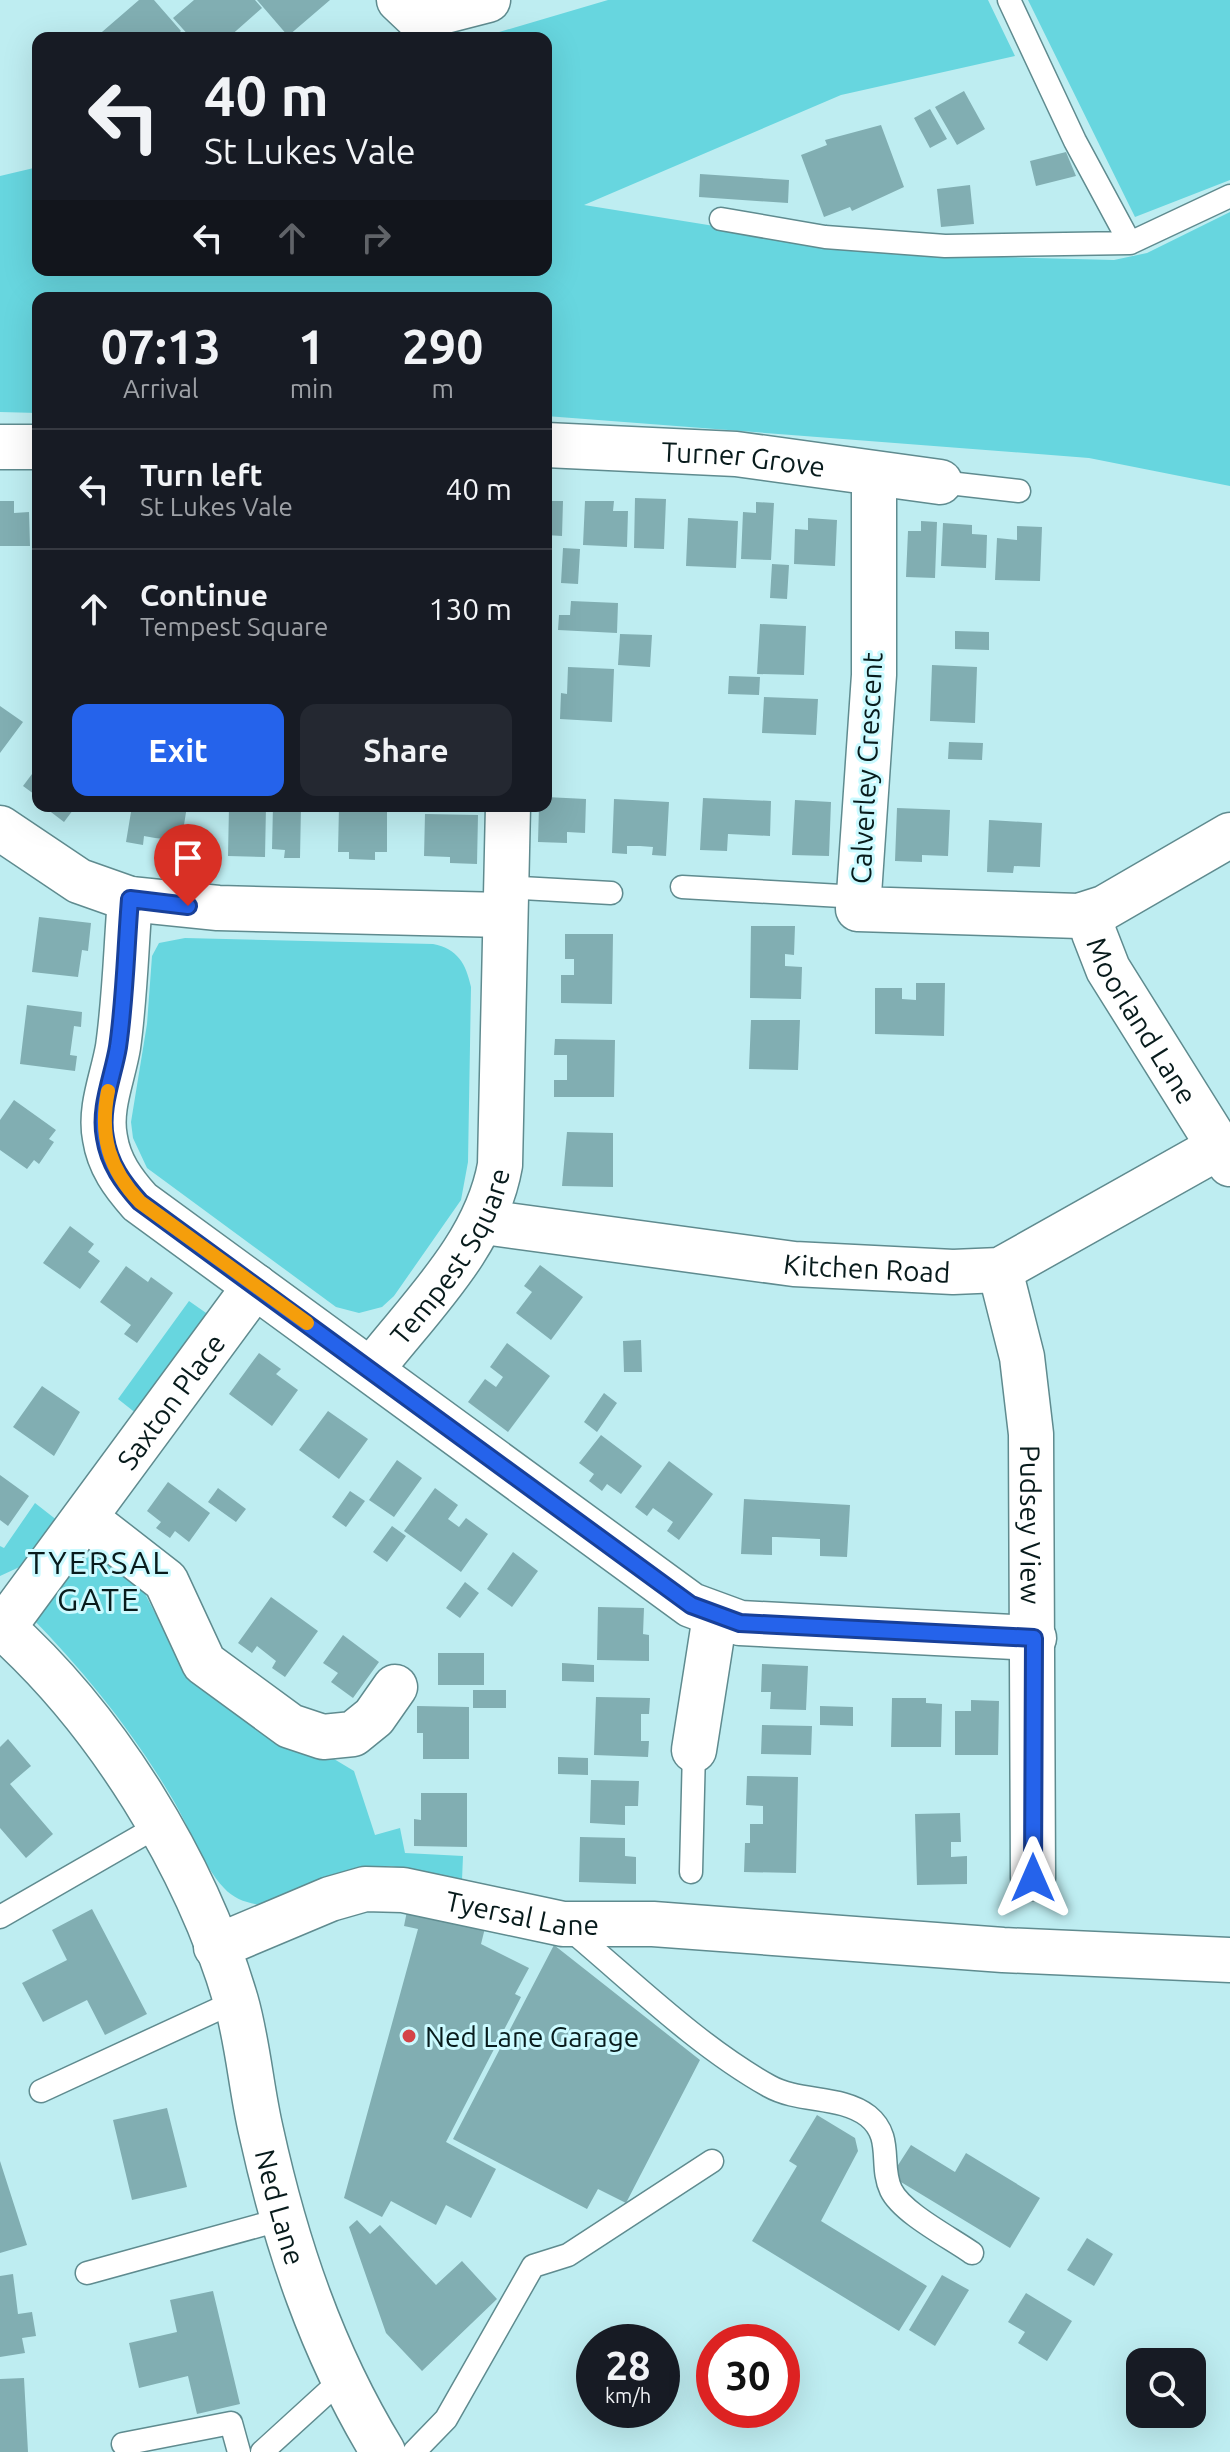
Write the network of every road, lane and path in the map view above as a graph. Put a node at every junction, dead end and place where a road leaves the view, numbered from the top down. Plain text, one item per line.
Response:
1 (399, 0) edge
2 (488, 0) edge
3 (1009, 0) edge
4 (1230, 196) edge
5 (721, 219) dead end
6 (1130, 243) junction
7 (552, 445) edge
8 (0, 447) edge
9 (32, 447) edge
10 (874, 475) junction
11 (940, 482) joint
12 (1019, 491) dead end
13 (508, 812) edge
14 (0, 828) edge
15 (1230, 835) edge
16 (682, 887) dead end
17 (611, 893) dead end
18 (859, 897) junction
19 (130, 899) junction
20 (504, 901) junction
21 (1092, 913) junction
22 (1225, 1155) edge
23 (484, 1222) junction
24 (1000, 1270) junction
25 (255, 1286) junction
26 (371, 1370) junction
27 (85, 1518) junction
28 (715, 1616) junction
29 (4, 1636) edge
30 (1034, 1638) junction
31 (395, 1687) dead end
32 (694, 1750) joint
33 (158, 1826) junction
34 (691, 1872) dead end
35 (1033, 1878) dead end
36 (0, 1917) edge
37 (563, 1924) junction
38 (216, 1947) junction
39 (1230, 1960) edge
40 (236, 2001) junction
41 (41, 2091) dead end
42 (712, 2161) dead end
43 (283, 2219) junction
44 (972, 2253) dead end
45 (87, 2273) dead end
46 (341, 2380) junction
47 (123, 2444) dead end
48 (239, 2452) edge
49 (262, 2452) edge
50 (383, 2452) edge
51 (414, 2452) edge

1 - 2 street
3 - 6 lane
4 - 6 lane
5 - 6 lane
7 - 10 street, Turner Grove
8 - 9 street
10 - 11 street, Turner Grove
10 - 18 street, Calverley Crescent
11 - 12 lane
13 - 20 street, Tempest Square
14 - 19 street
15 - 21 street, Calverley Crescent
16 - 18 lane
17 - 20 lane
18 - 21 street, Calverley Crescent
19 - 20 street
19 - 25 street, Tempest Square
20 - 23 street, Tempest Square
21 - 22 street, Moorland Lane
22 - 24 street, Kitchen Road
23 - 24 street, Kitchen Road
23 - 26 street, Tempest Square
24 - 30 street, Pudsey View
25 - 26 street, Tempest Square
25 - 27 street, Saxton Place
26 - 28 street
27 - 29 street, Saxton Place
27 - 31 street
28 - 30 street
28 - 32 street
29 - 33 street
30 - 35 street, Pudsey View
32 - 34 lane
33 - 36 lane
33 - 38 street
37 - 38 street, Tyersal Lane
37 - 39 street, Tyersal Lane
37 - 44 lane
38 - 40 street, Ned Lane
40 - 41 lane
40 - 43 street, Ned Lane
42 - 51 lane
43 - 45 lane
43 - 46 street, Ned Lane
46 - 49 lane
46 - 50 street, Ned Lane
47 - 48 lane

